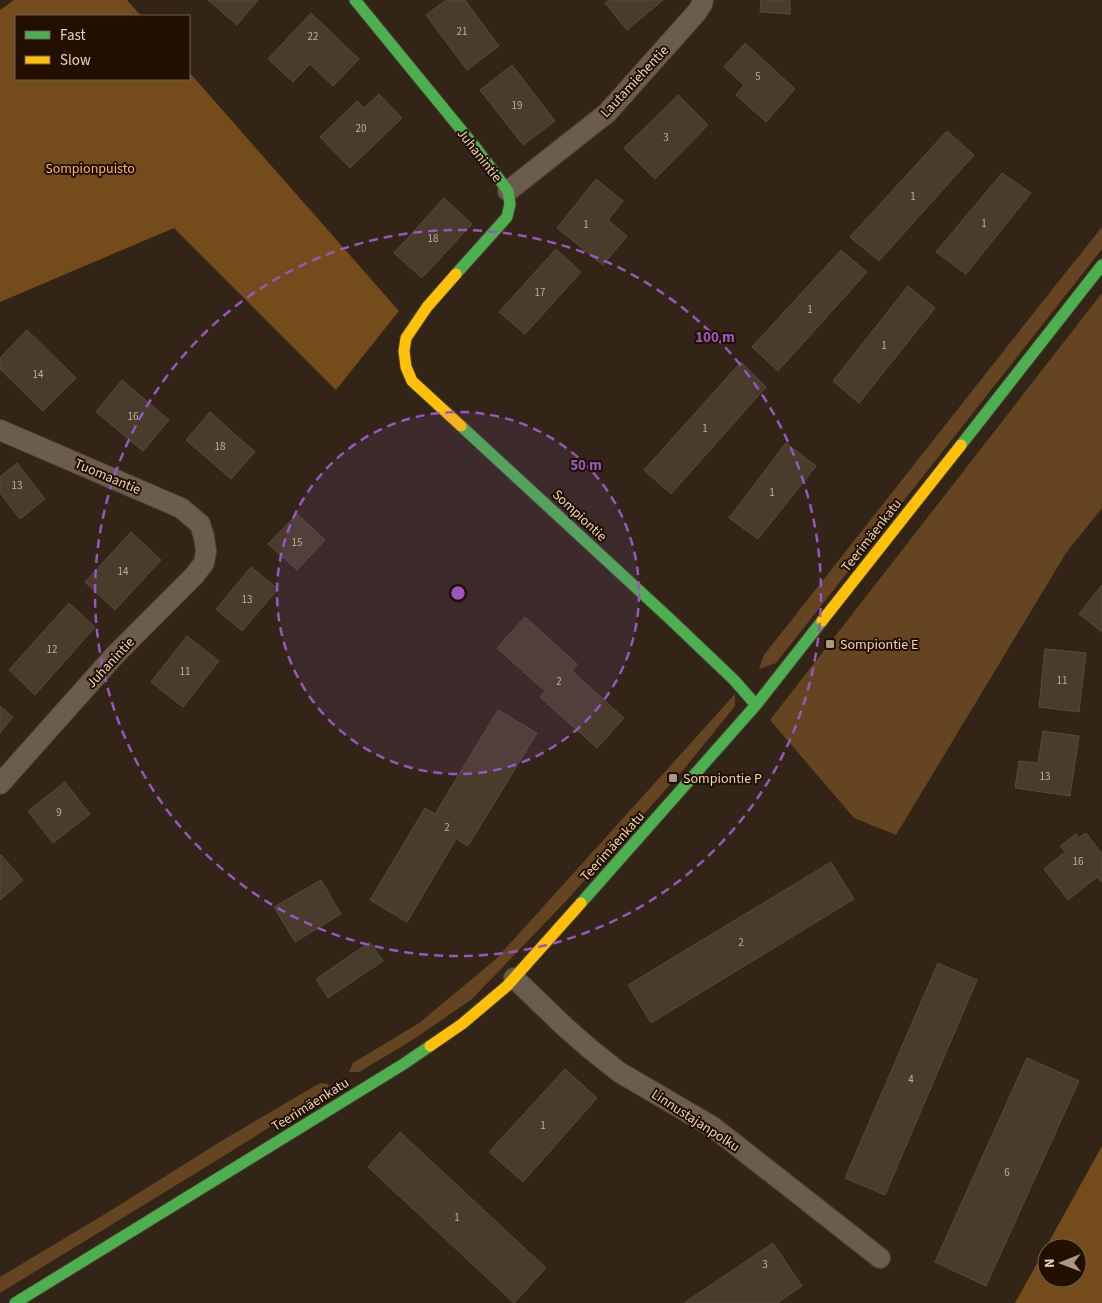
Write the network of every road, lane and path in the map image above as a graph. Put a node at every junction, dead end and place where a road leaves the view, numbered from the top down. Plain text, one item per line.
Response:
1 (355, 0) edge
2 (703, 0) edge
3 (508, 191) junction
4 (1102, 265) edge
5 (406, 338) joint
6 (0, 430) edge
7 (204, 537) joint
8 (756, 705) junction
9 (0, 784) edge
10 (514, 978) junction
11 (880, 1258) dead end
12 (15, 1303) edge

1 - 3 street, Juhanintie
2 - 3 street, Lautamiehentie
3 - 5 street, Juhanintie
4 - 8 street, Teerimäenkatu
5 - 8 street, Sompiontie
6 - 7 street, Tuomaantie
7 - 9 street, Juhanintie
8 - 10 street, Teerimäenkatu
10 - 11 street, Linnustajanpolku
10 - 12 street, Teerimäenkatu

